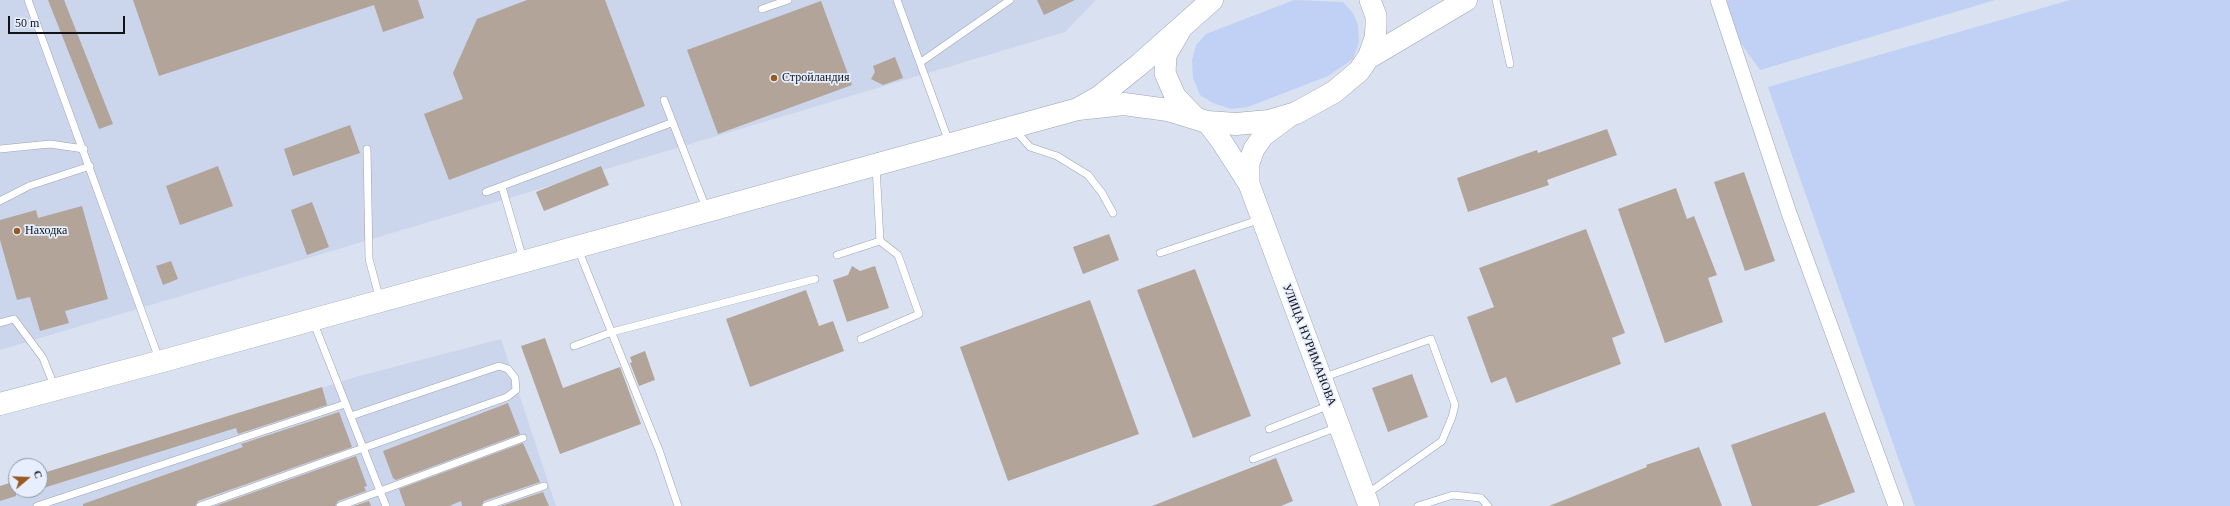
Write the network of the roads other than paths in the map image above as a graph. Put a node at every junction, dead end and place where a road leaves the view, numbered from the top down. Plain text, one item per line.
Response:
1 (28, 0) edge
2 (788, 0) edge
3 (897, 0) edge
4 (1010, 0) edge
5 (1212, 0) edge
6 (1370, 0) edge
7 (1466, 0) edge
8 (1496, 0) edge
9 (1718, 0) edge
10 (762, 9) dead end
11 (1188, 21) junction
12 (1368, 58) junction
13 (921, 62) junction
14 (1510, 64) dead end
15 (664, 100) dead end
16 (1078, 109) junction
17 (1296, 113) junction
18 (1201, 120) junction
19 (671, 123) junction
20 (1013, 126) junction
21 (949, 144) junction
22 (0, 149) edge
23 (84, 149) junction
24 (367, 149) dead end
25 (876, 164) junction
26 (90, 166) junction
27 (1249, 184) junction
28 (502, 187) junction
29 (486, 192) dead end
30 (0, 201) edge
31 (708, 211) junction
32 (1113, 213) dead end
33 (1261, 219) junction
34 (880, 241) junction
35 (577, 247) junction
36 (1160, 253) dead end
37 (837, 255) dead end
38 (524, 262) junction
39 (815, 279) dead end
40 (380, 300) junction
41 (312, 319) junction
42 (0, 323) edge
43 (612, 332) junction
44 (861, 339) dead end
45 (574, 346) dead end
46 (160, 362) junction
47 (1322, 378) junction
48 (55, 390) junction
49 (0, 404) edge
50 (346, 404) junction
51 (1332, 404) junction
52 (351, 416) junction
53 (1340, 427) junction
54 (1269, 429) dead end
55 (523, 438) dead end
56 (363, 448) junction
57 (1253, 459) dead end
58 (544, 486) dead end
59 (381, 491) junction
60 (1367, 500) edge
61 (37, 506) edge
62 (200, 506) edge
63 (340, 506) edge
64 (386, 506) edge
65 (486, 506) edge
66 (678, 506) edge
67 (1418, 506) edge
68 (1488, 506) edge
69 (1896, 506) edge

1 - 23 lane
2 - 10 lane
3 - 13 lane
4 - 13 lane
5 - 11 main road
6 - 12 main road
7 - 12 main road
8 - 14 lane
9 - 69 street
11 - 16 main road
11 - 18 main road
12 - 17 main road
13 - 21 lane
15 - 19 lane
16 - 18 main road
16 - 20 main road
17 - 18 main road
17 - 27 main road
18 - 27 main road
19 - 28 lane
19 - 31 lane
20 - 21 main road
20 - 32 lane
21 - 25 main road
22 - 23 lane
23 - 26 lane
24 - 40 lane
25 - 31 main road
25 - 34 lane
26 - 30 lane
26 - 46 lane
27 - 33 main road, УЛИЦА НУРИМАНОВА
28 - 29 lane
28 - 38 lane
31 - 35 main road
33 - 36 lane
33 - 47 main road, УЛИЦА НУРИМАНОВА
34 - 37 lane
34 - 44 lane
35 - 38 main road
35 - 43 lane
38 - 40 main road
39 - 43 lane
40 - 41 main road
41 - 46 main road
41 - 50 lane
42 - 48 lane
43 - 45 lane
43 - 66 lane
46 - 48 main road
47 - 51 main road, УЛИЦА НУРИМАНОВА
47 - 60 lane
48 - 49 main road
50 - 52 lane
50 - 61 lane
51 - 53 main road, УЛИЦА НУРИМАНОВА
51 - 54 lane
52 - 56 lane
52 - 56 lane
53 - 57 lane
53 - 60 main road, УЛИЦА НУРИМАНОВА
55 - 59 lane
56 - 59 lane
56 - 62 lane
58 - 65 lane
59 - 63 lane
59 - 64 lane
67 - 68 lane

